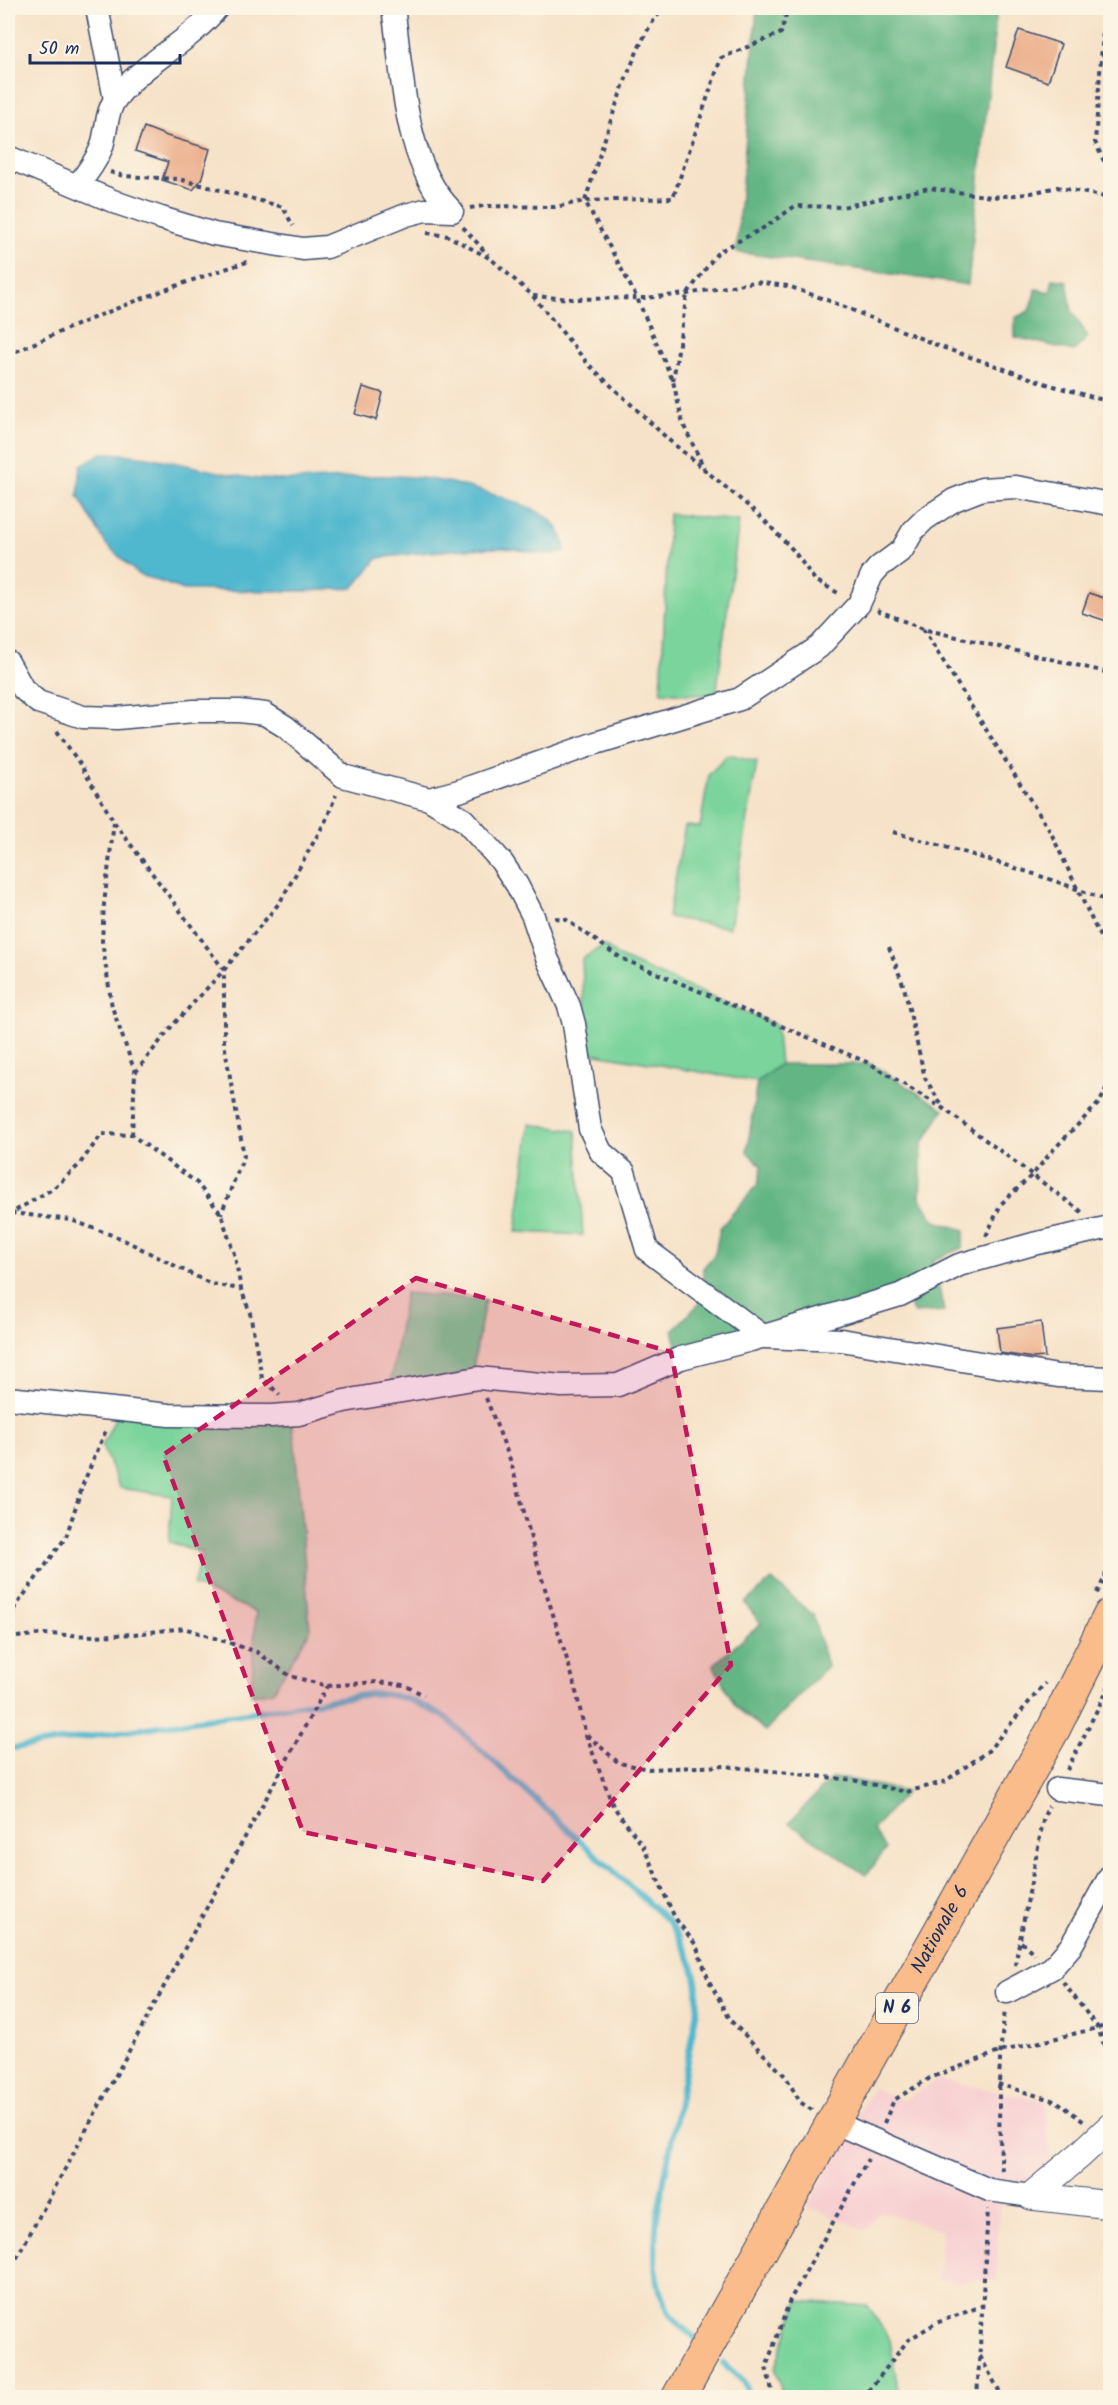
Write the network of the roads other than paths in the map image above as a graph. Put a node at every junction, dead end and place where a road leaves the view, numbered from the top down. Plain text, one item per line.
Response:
1 (97, 8) edge
2 (217, 8) edge
3 (393, 8) edge
4 (115, 99) junction
5 (8, 157) edge
6 (85, 176) junction
7 (1110, 504) edge
8 (8, 662) edge
9 (429, 799) junction
10 (1105, 1228) edge
11 (764, 1337) junction
12 (1110, 1378) edge
13 (8, 1398) edge
14 (1103, 1605) edge
15 (1057, 1789) road end
16 (1110, 1795) edge
17 (1110, 1876) edge
18 (1008, 1992) road end
19 (833, 2122) junction
20 (1107, 2131) edge
21 (1031, 2196) junction
22 (1110, 2205) edge
23 (678, 2397) edge

1 - 4 street
2 - 4 street
3 - 6 street
4 - 6 street
5 - 6 street
7 - 9 street
8 - 9 street
9 - 11 street
10 - 11 street
11 - 12 street
11 - 13 street
14 - 19 main road, Nationale 6 / N 6
15 - 16 street
17 - 18 street
19 - 21 street
19 - 23 main road, Nationale 6 / N 6
20 - 21 street
21 - 22 street

